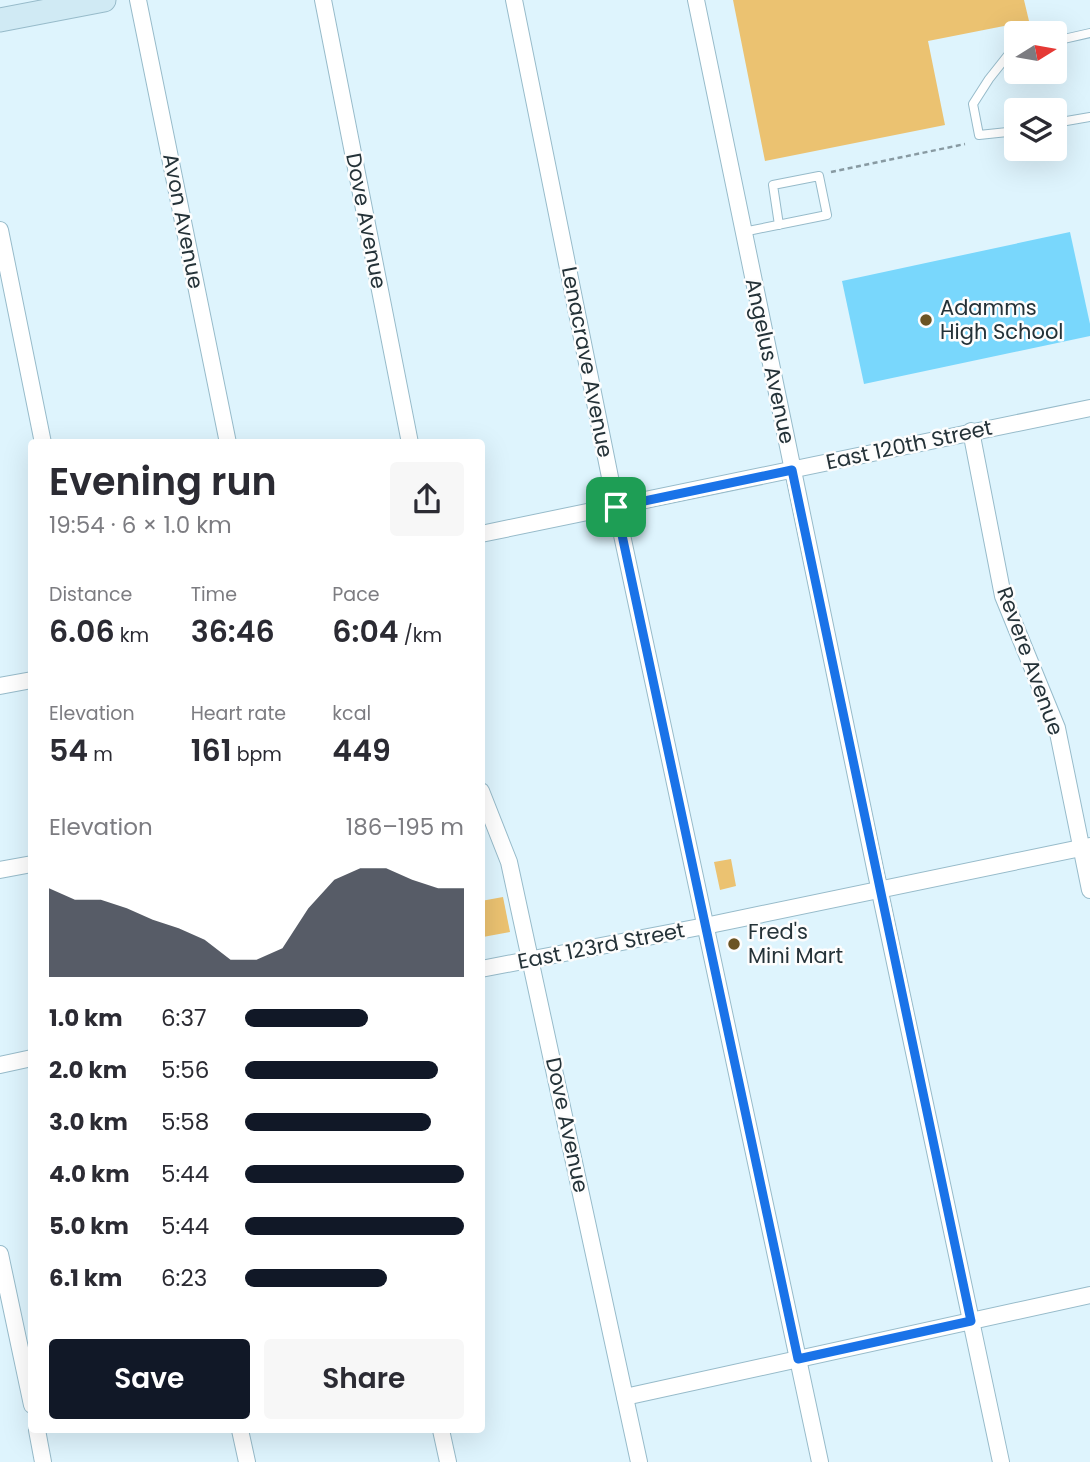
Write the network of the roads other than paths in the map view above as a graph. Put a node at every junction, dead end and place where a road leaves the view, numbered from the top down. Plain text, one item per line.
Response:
1 (104, 0) edge
2 (138, 0) edge
3 (323, 0) edge
4 (514, 0) edge
5 (696, 0) edge
6 (0, 20) edge
7 (1090, 33) edge
8 (1068, 38) edge
9 (1004, 60) edge
10 (1090, 117) edge
11 (1067, 121) edge
12 (1004, 132) edge
13 (779, 225) junction
14 (0, 230) edge
15 (743, 232) junction
16 (1090, 408) edge
17 (971, 432) junction
18 (42, 439) edge
19 (227, 439) edge
20 (409, 439) edge
21 (792, 470) junction
22 (616, 507) junction
23 (485, 533) edge
24 (28, 681) edge
25 (0, 686) edge
26 (485, 801) edge
27 (1086, 847) edge
28 (28, 865) edge
29 (0, 870) edge
30 (879, 888) junction
31 (1090, 890) edge
32 (705, 926) junction
33 (532, 959) junction
34 (485, 968) edge
35 (28, 1059) edge
36 (0, 1065) edge
37 (0, 1254) edge
38 (1090, 1295) edge
39 (971, 1321) junction
40 (798, 1359) junction
41 (28, 1386) edge
42 (625, 1397) junction
43 (38, 1433) edge
44 (241, 1433) edge
45 (442, 1433) edge
46 (43, 1462) edge
47 (247, 1462) edge
48 (447, 1462) edge
49 (639, 1462) edge
50 (820, 1462) edge
51 (1001, 1462) edge

1 - 6 main road
2 - 19 street, Avon Avenue
3 - 20 street, Dove Avenue
4 - 22 street, Lenacrave Avenue
5 - 15 street, Angelus Avenue
7 - 8 lane
9 - 12 lane
10 - 11 lane
13 - 13 lane
13 - 15 lane
14 - 18 street
15 - 21 street, Angelus Avenue
16 - 17 street, East 120th Street
17 - 21 street, East 120th Street
17 - 27 street, Revere Avenue
21 - 22 street, East 120th Street
21 - 30 street, Angelus Avenue
22 - 23 street, East 120th Street
22 - 32 street, Lenacrave Avenue
24 - 25 street
26 - 33 street, Dove Avenue
27 - 30 street, East 123rd Street
27 - 31 street, Revere Avenue
28 - 29 street
30 - 32 street, East 123rd Street
30 - 39 street, Angelus Avenue
32 - 33 street, East 123rd Street
32 - 40 street, Lenacrave Avenue
33 - 34 street, East 123rd Street
33 - 42 street, Dove Avenue
35 - 36 street
37 - 41 street
38 - 39 street
39 - 40 street
39 - 51 street, Angelus Avenue
40 - 42 street
40 - 50 street, Lenacrave Avenue
42 - 49 street, Dove Avenue
43 - 46 street
44 - 47 street
45 - 48 street

